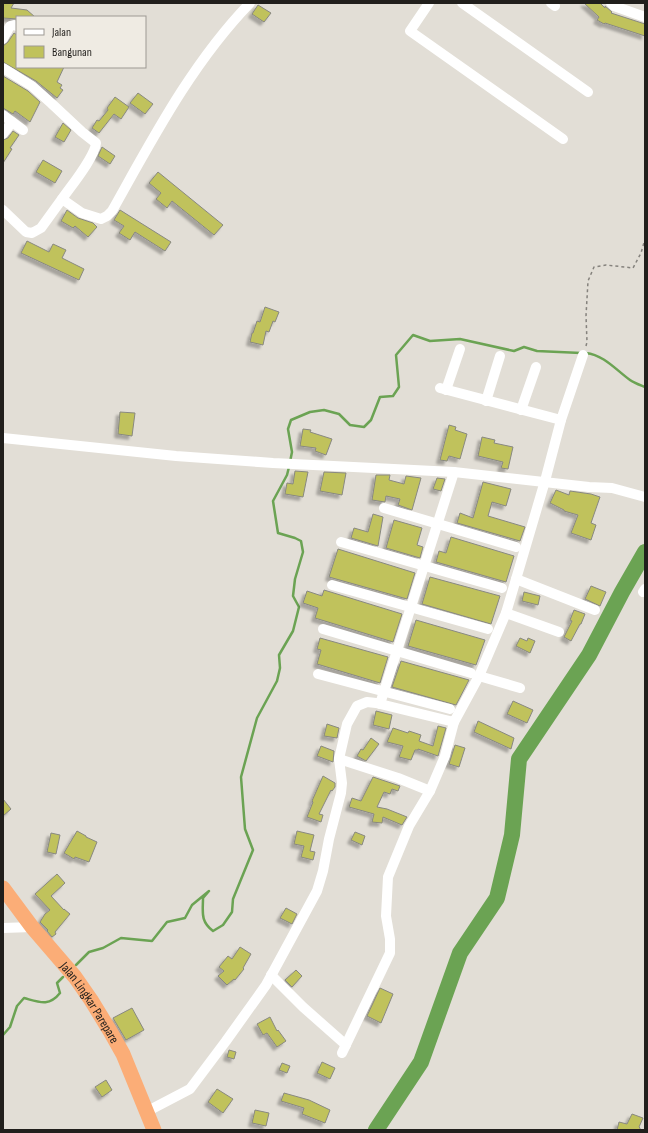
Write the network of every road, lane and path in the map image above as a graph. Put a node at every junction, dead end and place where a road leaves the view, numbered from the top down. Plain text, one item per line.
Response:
1 (250, 3) edge
2 (429, 3) edge
3 (462, 3) edge
4 (613, 4) edge
5 (645, 17) edge
6 (16, 26) edge
7 (3, 39) edge
8 (3, 68) edge
9 (588, 92) dead end
10 (3, 115) edge
11 (12, 122) junction
12 (23, 130) dead end
13 (3, 134) edge
14 (563, 139) dead end
15 (62, 199) junction
16 (3, 210) edge
17 (645, 239) edge
18 (587, 342) dead end
19 (460, 349) dead end
20 (583, 355) dead end
21 (500, 356) dead end
22 (536, 367) dead end
23 (486, 401) junction
24 (521, 410) junction
25 (561, 420) junction
26 (3, 438) edge
27 (454, 472) junction
28 (545, 481) junction
29 (645, 496) edge
30 (384, 508) dead end
31 (438, 524) junction
32 (341, 542) dead end
33 (516, 547) dead end
34 (424, 566) junction
35 (516, 580) junction
36 (332, 585) dead end
37 (502, 588) dead end
38 (411, 607) junction
39 (595, 610) dead end
40 (506, 613) junction
41 (323, 629) dead end
42 (488, 629) dead end
43 (559, 632) dead end
44 (397, 651) junction
45 (318, 674) dead end
46 (475, 674) junction
47 (520, 688) dead end
48 (384, 692) junction
49 (380, 704) junction
50 (450, 709) dead end
51 (454, 722) junction
52 (339, 759) junction
53 (430, 791) junction
54 (3, 888) edge
55 (32, 927) junction
56 (3, 928) edge
57 (271, 975) junction
58 (146, 1112) junction
59 (154, 1130) edge

1 - 15 street
2 - 14 street
3 - 9 street
4 - 5 street
6 - 7 street
8 - 15 street
10 - 11 street
11 - 12 street
11 - 13 street
15 - 16 street
17 - 18 path
19 - 23 street
20 - 25 street
21 - 23 street
22 - 24 street
23 - 24 street
24 - 25 street
25 - 28 street
26 - 27 street
27 - 28 street
27 - 31 street
28 - 29 street
28 - 35 street
30 - 31 street
31 - 33 street
31 - 34 street
32 - 34 street
34 - 37 street
34 - 38 street
35 - 39 street
35 - 40 street
36 - 38 street
38 - 42 street
38 - 44 street
40 - 43 street
40 - 46 street
41 - 44 street
44 - 46 street
44 - 48 street
45 - 48 street
46 - 47 street
46 - 51 street
48 - 49 street
48 - 50 street
49 - 51 street
49 - 52 street
51 - 53 street
52 - 53 street
52 - 57 street
53 - 57 street
54 - 55 highway, Jalan Lingkar Parepare
55 - 56 street
55 - 58 highway, Jalan Lingkar Parepare
57 - 58 street
58 - 59 highway, Jalan Lingkar Parepare

